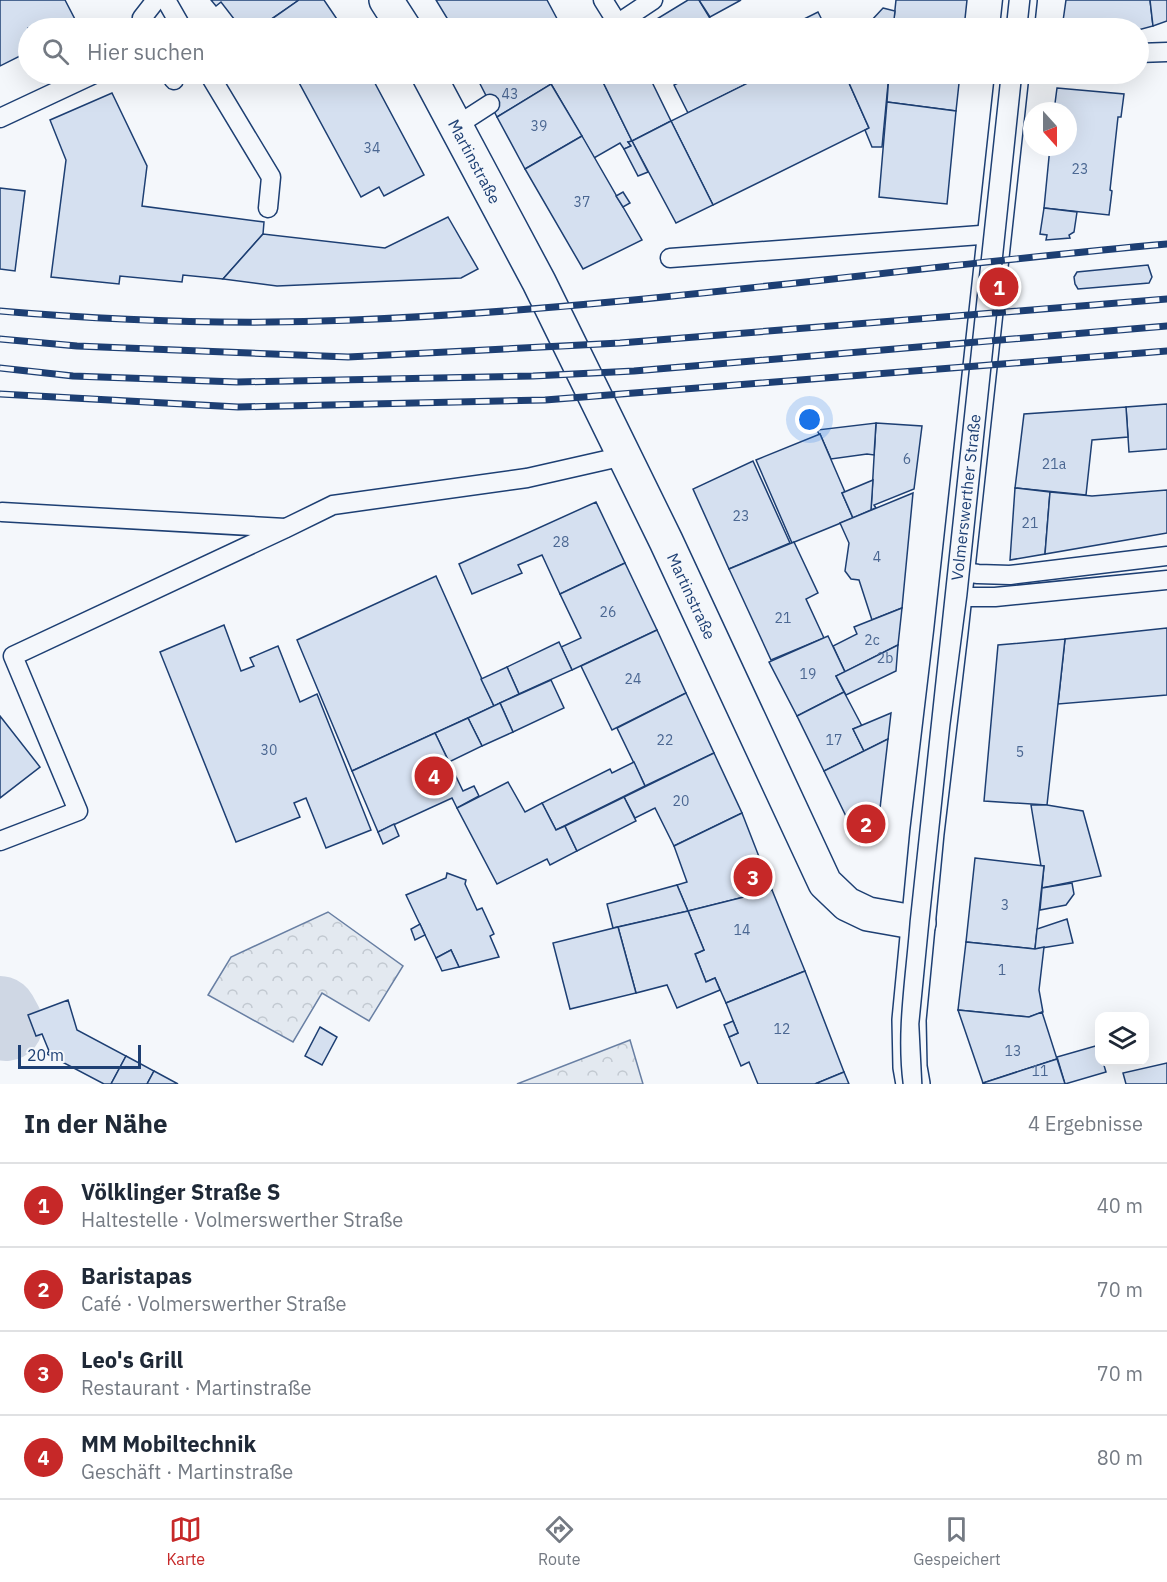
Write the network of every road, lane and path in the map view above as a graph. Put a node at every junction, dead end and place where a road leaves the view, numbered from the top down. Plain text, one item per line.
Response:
1 (156, 0) edge
2 (166, 0) edge
3 (386, 0) edge
4 (603, 0) edge
5 (653, 0) edge
6 (1020, 0) edge
7 (142, 18) edge
8 (176, 18) edge
9 (398, 18) edge
10 (611, 18) edge
11 (626, 18) edge
12 (1018, 18) edge
13 (1167, 52) edge
14 (1149, 53) edge
15 (73, 84) edge
16 (215, 84) edge
17 (433, 84) edge
18 (1011, 84) edge
19 (490, 104) dead end
20 (0, 118) edge
21 (456, 126) junction
22 (268, 208) dead end
23 (994, 234) junction
24 (670, 258) dead end
25 (624, 456) junction
26 (2, 512) dead end
27 (286, 528) junction
28 (1167, 556) edge
29 (1167, 580) edge
30 (956, 584) junction
31 (0, 841) edge
32 (919, 923) junction
33 (913, 1084) edge

1 - 7 lane
2 - 8 lane
3 - 9 street
4 - 10 lane
5 - 11 lane
6 - 12 street
13 - 14 lane
15 - 20 lane
16 - 22 lane
17 - 21 street, Martinstraße
18 - 23 street, Volmerswerther Straße
19 - 21 lane
21 - 25 street, Martinstraße
23 - 24 lane
23 - 30 street, Volmerswerther Straße
25 - 27 lane
25 - 32 street, Martinstraße
26 - 27 lane
27 - 31 lane
28 - 30 lane
29 - 30 lane
30 - 32 street, Volmerswerther Straße
32 - 33 street

